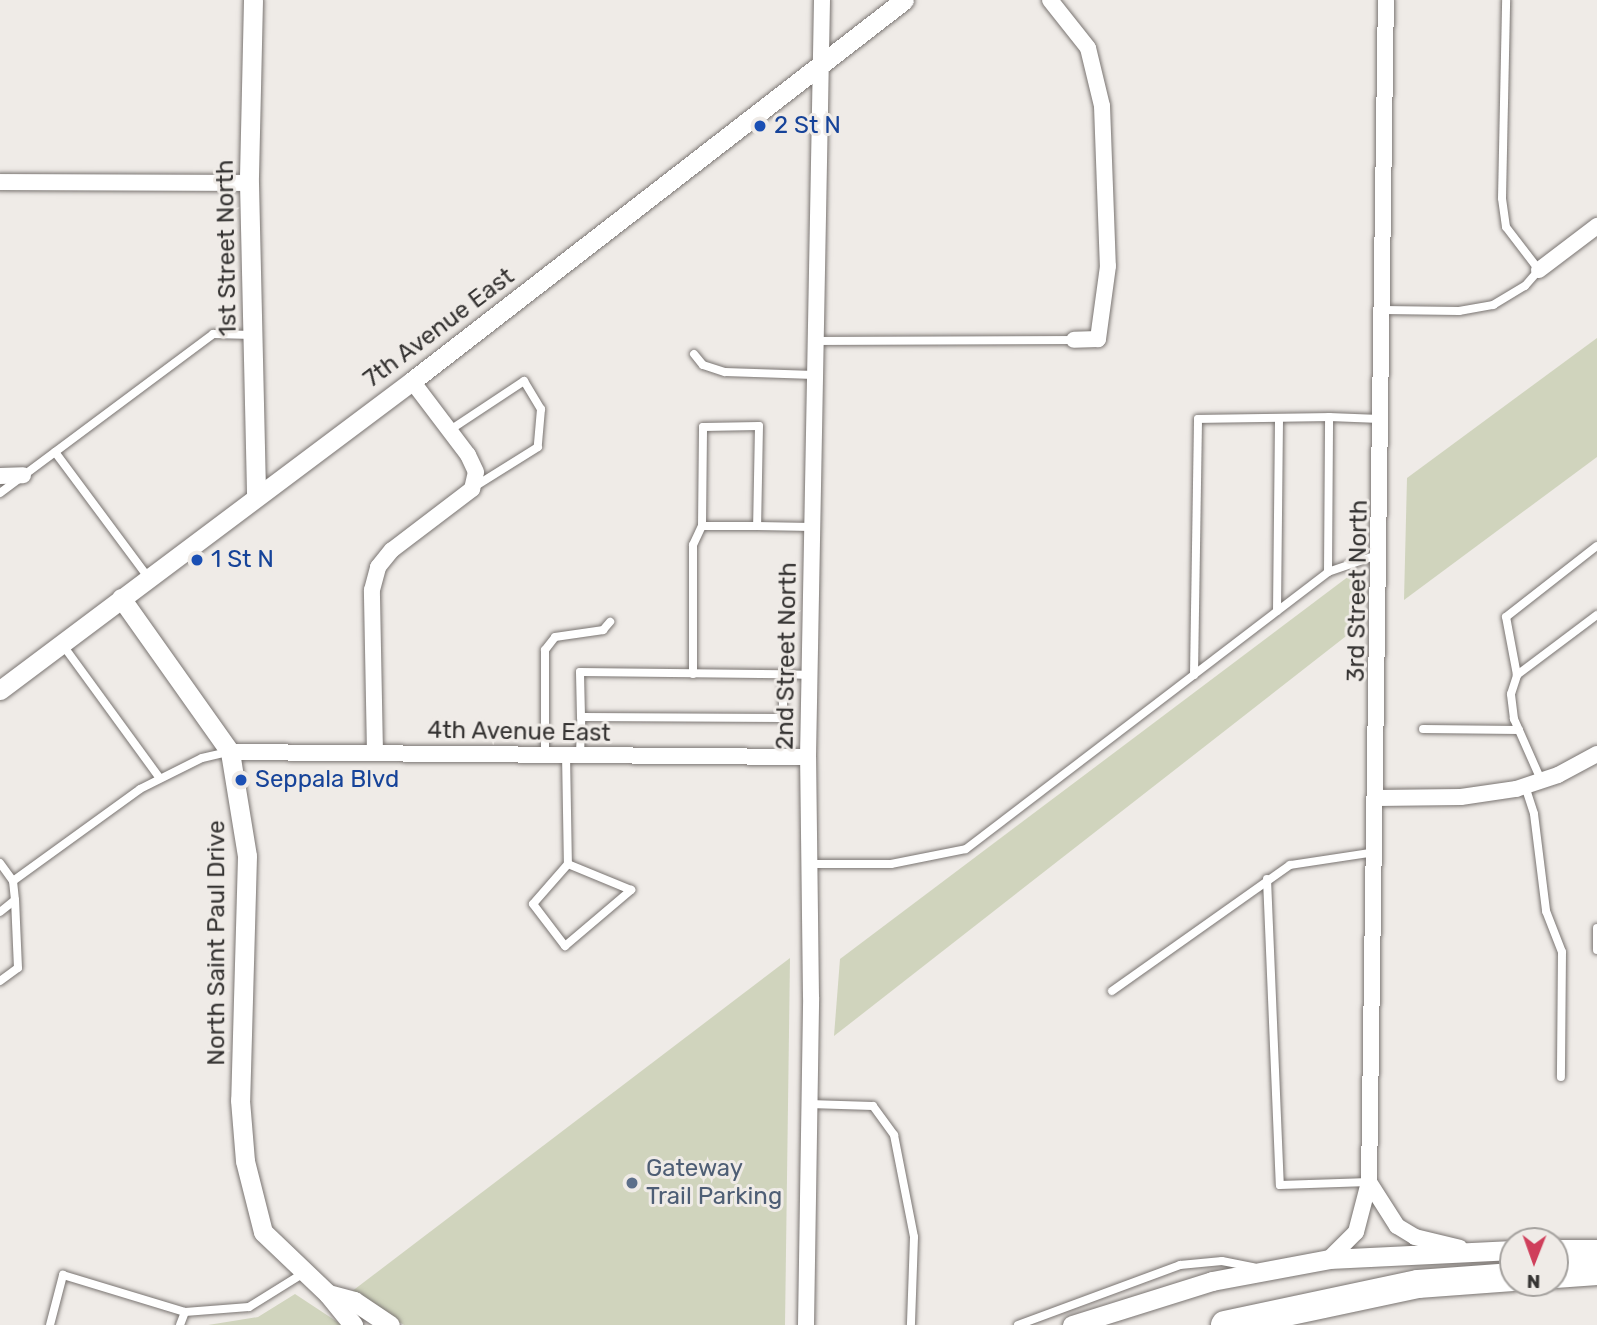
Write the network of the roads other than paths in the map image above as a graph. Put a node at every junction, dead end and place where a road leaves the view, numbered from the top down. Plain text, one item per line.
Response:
1 (253, 0) edge
2 (822, 0) edge
3 (904, 0) edge
4 (1050, 0) edge
5 (1386, 0) edge
6 (1506, 0) edge
7 (821, 63) junction
8 (0, 182) edge
9 (249, 183) junction
10 (1597, 226) edge
11 (1539, 270) junction
12 (1383, 310) junction
13 (253, 335) junction
14 (1074, 340) joint
15 (815, 341) junction
16 (694, 355) dead end
17 (814, 375) junction
18 (412, 381) junction
19 (1329, 417) junction
20 (1279, 418) junction
21 (1382, 419) junction
22 (450, 430) junction
23 (55, 452) junction
24 (0, 475) edge
25 (23, 475) junction
26 (472, 489) junction
27 (0, 493) edge
28 (256, 495) junction
29 (702, 526) junction
30 (757, 526) junction
31 (812, 527) junction
32 (1597, 546) edge
33 (1381, 554) junction
34 (1328, 572) junction
35 (148, 577) junction
36 (121, 598) junction
37 (1277, 611) junction
38 (1597, 615) edge
39 (610, 622) dead end
40 (61, 643) junction
41 (693, 674) junction
42 (783, 674) junction
43 (809, 675) junction
44 (1194, 675) junction
45 (1517, 675) junction
46 (0, 690) edge
47 (580, 717) junction
48 (1423, 729) dead end
49 (1519, 730) junction
50 (230, 752) junction
51 (375, 753) junction
52 (545, 754) junction
53 (1597, 754) edge
54 (573, 755) junction
55 (808, 757) junction
56 (159, 778) junction
57 (1541, 780) junction
58 (1525, 786) junction
59 (1377, 798) junction
60 (1376, 852) junction
61 (0, 863) edge
62 (568, 864) junction
63 (810, 864) junction
64 (1267, 879) junction
65 (13, 881) junction
66 (15, 900) junction
67 (0, 912) edge
68 (1597, 928) edge
69 (1597, 950) edge
70 (0, 981) edge
71 (1112, 991) dead end
72 (1561, 1077) dead end
73 (809, 1104) junction
74 (1369, 1182) junction
75 (1569, 1249) edge
76 (1597, 1249) edge
77 (1472, 1250) junction
78 (1499, 1250) edge
79 (1329, 1259) junction
80 (1269, 1270) junction
81 (1597, 1271) edge
82 (1569, 1273) edge
83 (302, 1274) junction
84 (1499, 1278) edge
85 (328, 1294) junction
86 (185, 1312) junction
87 (804, 1321) edge
88 (50, 1325) edge
89 (180, 1325) edge
90 (353, 1325) edge
91 (390, 1325) edge
92 (911, 1325) edge
93 (1018, 1325) edge
94 (1072, 1325) edge
95 (1225, 1325) edge

1 - 9 street, 1st Street North
2 - 7 street, 2nd Street North
3 - 7 street, 7th Avenue East
4 - 14 street
5 - 12 street, 3rd Street North
6 - 11 lane
7 - 15 street, 2nd Street North
7 - 18 street, 7th Avenue East
8 - 9 street
9 - 13 street, 1st Street North
10 - 11 street
11 - 12 lane
12 - 21 street, 3rd Street North
13 - 23 lane
13 - 28 street, 1st Street North
14 - 15 lane
15 - 17 street, 2nd Street North
16 - 17 lane
17 - 31 street, 2nd Street North
18 - 22 street
18 - 28 street, 7th Avenue East
19 - 20 lane
19 - 21 lane
19 - 34 lane
20 - 37 lane
20 - 44 lane
21 - 33 street, 3rd Street North
22 - 26 street
22 - 26 lane
23 - 25 lane
23 - 35 lane
24 - 25 street
25 - 27 lane
26 - 51 street
28 - 35 street, 7th Avenue East
29 - 30 lane
29 - 30 lane
29 - 41 lane
30 - 31 lane
31 - 43 street, 2nd Street North
32 - 45 lane
33 - 34 lane
33 - 59 street, 3rd Street North
34 - 37 lane
35 - 36 street, 7th Avenue East
36 - 40 street, 7th Avenue East
36 - 50 street, North Saint Paul Drive
37 - 44 lane
38 - 45 lane
39 - 52 lane
40 - 46 street, 7th Avenue East
40 - 56 lane
41 - 42 lane
41 - 47 lane
42 - 43 lane
42 - 47 lane
43 - 55 street, 2nd Street North
44 - 63 lane
45 - 49 lane
47 - 54 lane
48 - 49 lane
49 - 57 lane
50 - 51 street, 4th Avenue East
50 - 56 lane
50 - 83 street, North Saint Paul Drive
51 - 52 street, 4th Avenue East
52 - 54 street, 4th Avenue East
53 - 57 street
54 - 55 street, 4th Avenue East
54 - 62 lane
55 - 63 street, 2nd Street North
56 - 65 lane
57 - 58 street
58 - 59 street
58 - 72 lane
59 - 60 street, 3rd Street North
60 - 64 lane
60 - 74 street, 3rd Street North
61 - 65 lane
62 - 62 lane
63 - 73 street, 2nd Street North
64 - 71 lane
64 - 74 lane
65 - 66 lane
66 - 67 lane
66 - 70 lane
68 - 69 lane
73 - 87 street, 2nd Street North
73 - 92 lane
74 - 77 street
74 - 79 street, 3rd Street North
75 - 76 street
77 - 78 street
77 - 79 street
79 - 80 street
80 - 93 lane
80 - 94 street
81 - 82 highway
83 - 85 street, North Saint Paul Drive
83 - 86 lane
84 - 95 highway
85 - 90 street, North Saint Paul Drive
85 - 91 street, North Saint Paul Drive
86 - 88 lane
86 - 89 lane

